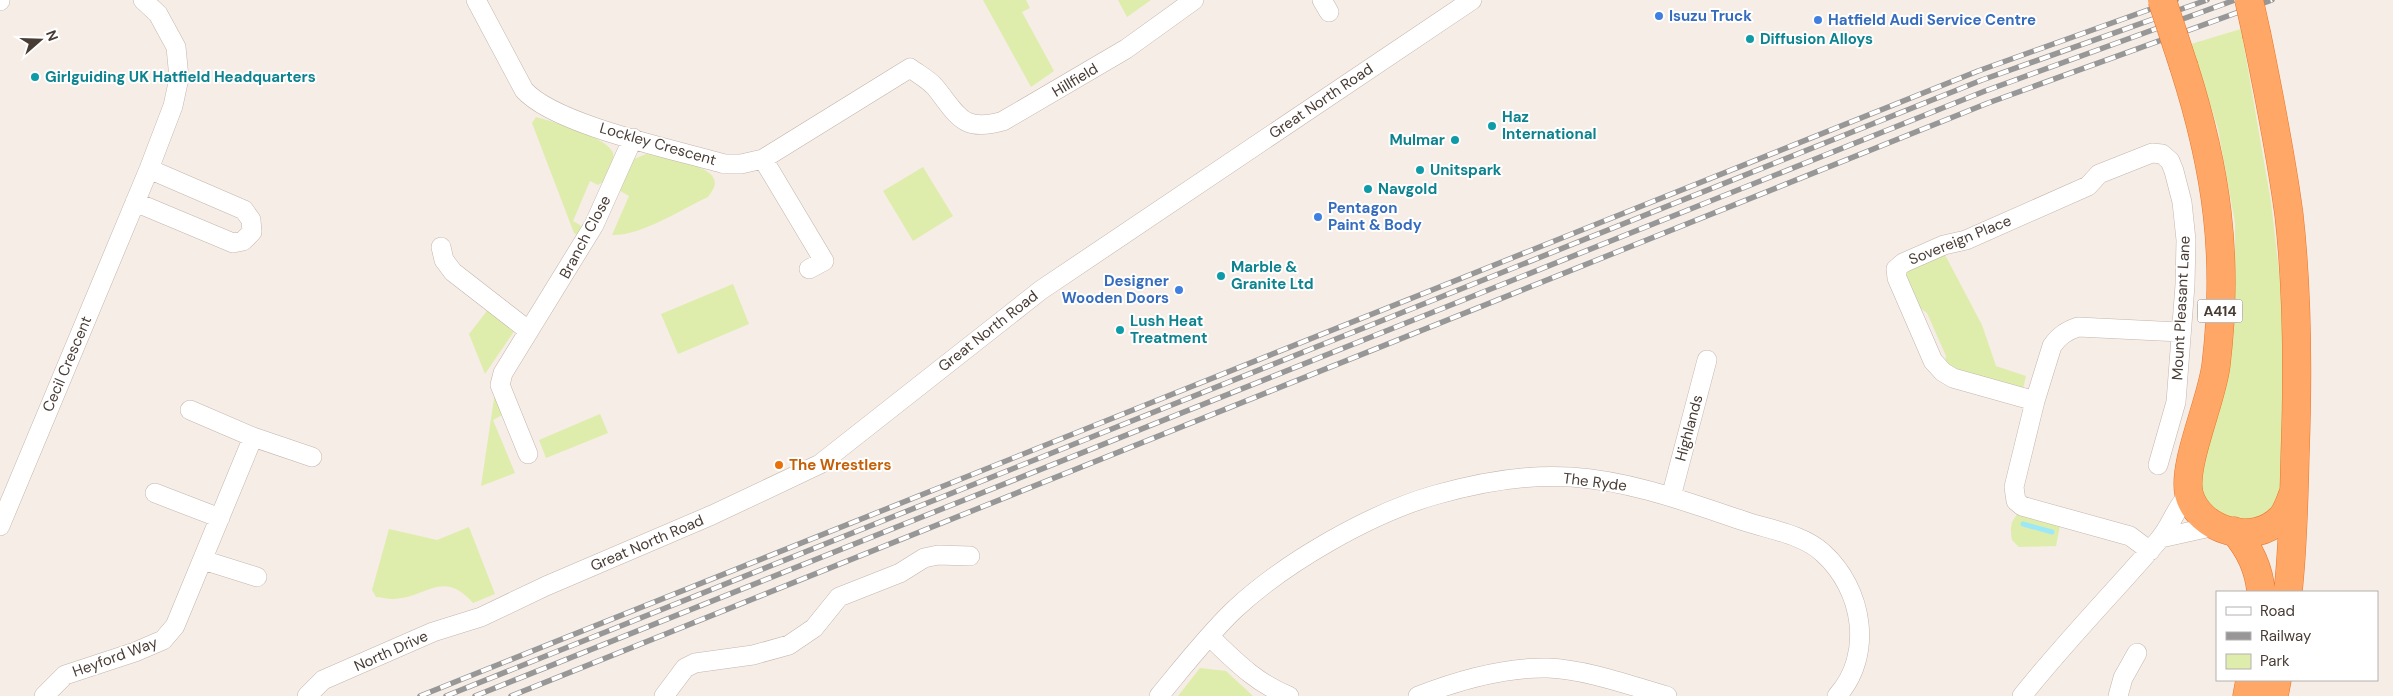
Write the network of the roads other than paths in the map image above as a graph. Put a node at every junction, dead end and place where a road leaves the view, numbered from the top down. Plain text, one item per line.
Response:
1 (143, 0) edge
2 (476, 0) edge
3 (1194, 0) edge
4 (1472, 0) edge
5 (2162, 0) edge
6 (2249, 0) edge
7 (933, 85) joint
8 (633, 138) junction
9 (2162, 154) joint
10 (763, 159) junction
11 (149, 170) junction
12 (135, 202) junction
13 (442, 247) dead end
14 (809, 269) dead end
15 (529, 331) junction
16 (2180, 332) junction
17 (1707, 360) dead end
18 (2035, 401) junction
19 (190, 410) dead end
20 (253, 436) junction
21 (528, 454) dead end
22 (312, 457) dead end
23 (2158, 465) dead end
24 (2294, 491) junction
25 (156, 493) dead end
26 (2189, 494) junction
27 (1671, 497) junction
28 (220, 518) junction
29 (0, 526) edge
30 (2225, 529) junction
31 (2156, 544) junction
32 (970, 556) dead end
33 (203, 560) junction
34 (258, 578) dead end
35 (2261, 591) edge
36 (2288, 591) edge
37 (481, 617) joint
38 (1210, 636) junction
39 (2137, 653) dead end
40 (2250, 681) edge
41 (2277, 681) edge
42 (44, 696) edge
43 (307, 696) edge
44 (664, 696) edge
45 (1159, 696) edge
46 (1289, 696) edge
47 (1418, 696) edge
48 (1667, 696) edge
49 (1837, 696) edge
50 (2022, 696) edge
51 (2118, 696) edge
52 (2247, 696) edge
53 (2274, 696) edge

1 - 11 street, Cecil Crescent
2 - 8 street, Lockley Crescent
3 - 7 street, Hillfield
4 - 37 street, Great North Road
5 - 26 highway, A414, bridge
6 - 24 highway, bridge
7 - 10 street, Lockley Crescent
8 - 10 street, Lockley Crescent
8 - 15 street, Branch Close
9 - 16 street, Mount Pleasant Lane
9 - 18 street, Sovereign Place
10 - 14 street
11 - 12 street, Cecil Crescent
11 - 12 street
12 - 29 street, Cecil Crescent
13 - 15 street
15 - 21 street, Branch Close
16 - 18 street
16 - 23 street, Mount Pleasant Lane
17 - 27 street, Highlands
18 - 31 street
19 - 20 street
20 - 22 street
20 - 28 street, Heyford Way
24 - 30 highway
24 - 36 highway
25 - 28 street
26 - 30 highway, A414
26 - 31 street
27 - 38 street, The Ryde
27 - 49 street, The Ryde
28 - 33 street, Heyford Way
30 - 31 street
30 - 35 highway, A414
31 - 50 street
32 - 44 street
33 - 34 street
33 - 42 street, Heyford Way
37 - 43 street, North Drive
38 - 45 street, The Ryde
38 - 46 street
39 - 51 street
40 - 52 highway
41 - 53 highway
47 - 48 street

